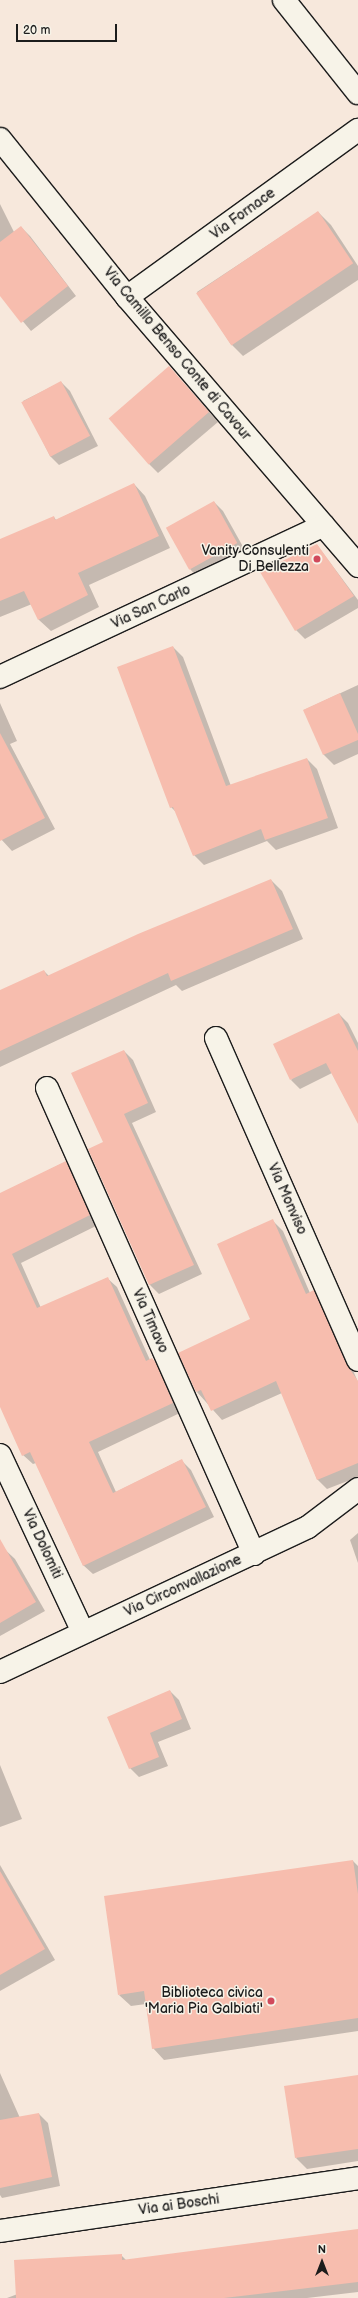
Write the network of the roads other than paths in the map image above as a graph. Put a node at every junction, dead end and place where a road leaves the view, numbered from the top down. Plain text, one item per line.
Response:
1 (284, 0) edge
2 (358, 93) edge
3 (358, 130) edge
4 (0, 139) edge
5 (127, 297) junction
6 (323, 526) junction
7 (358, 566) edge
8 (0, 677) edge
9 (216, 1038) dead end
10 (47, 1088) dead end
11 (358, 1360) edge
12 (0, 1455) edge
13 (358, 1489) edge
14 (254, 1554) junction
15 (83, 1632) junction
16 (0, 1672) edge
17 (358, 2178) edge
18 (0, 2231) edge

1 - 2 street
3 - 5 street, Via Fornace
4 - 5 street, Via Camillo Benso Conte di Cavour
5 - 6 street, Via Camillo Benso Conte di Cavour
6 - 7 street, Via Camillo Benso Conte di Cavour
6 - 8 street, Via San Carlo
9 - 11 street, Via Monviso
10 - 14 street, Via Timavo
12 - 15 street, Via Dolomiti
13 - 14 street, Via Circonvallazione
14 - 15 street, Via Circonvallazione
15 - 16 street, Via Circonvallazione
17 - 18 street, Via ai Boschi

